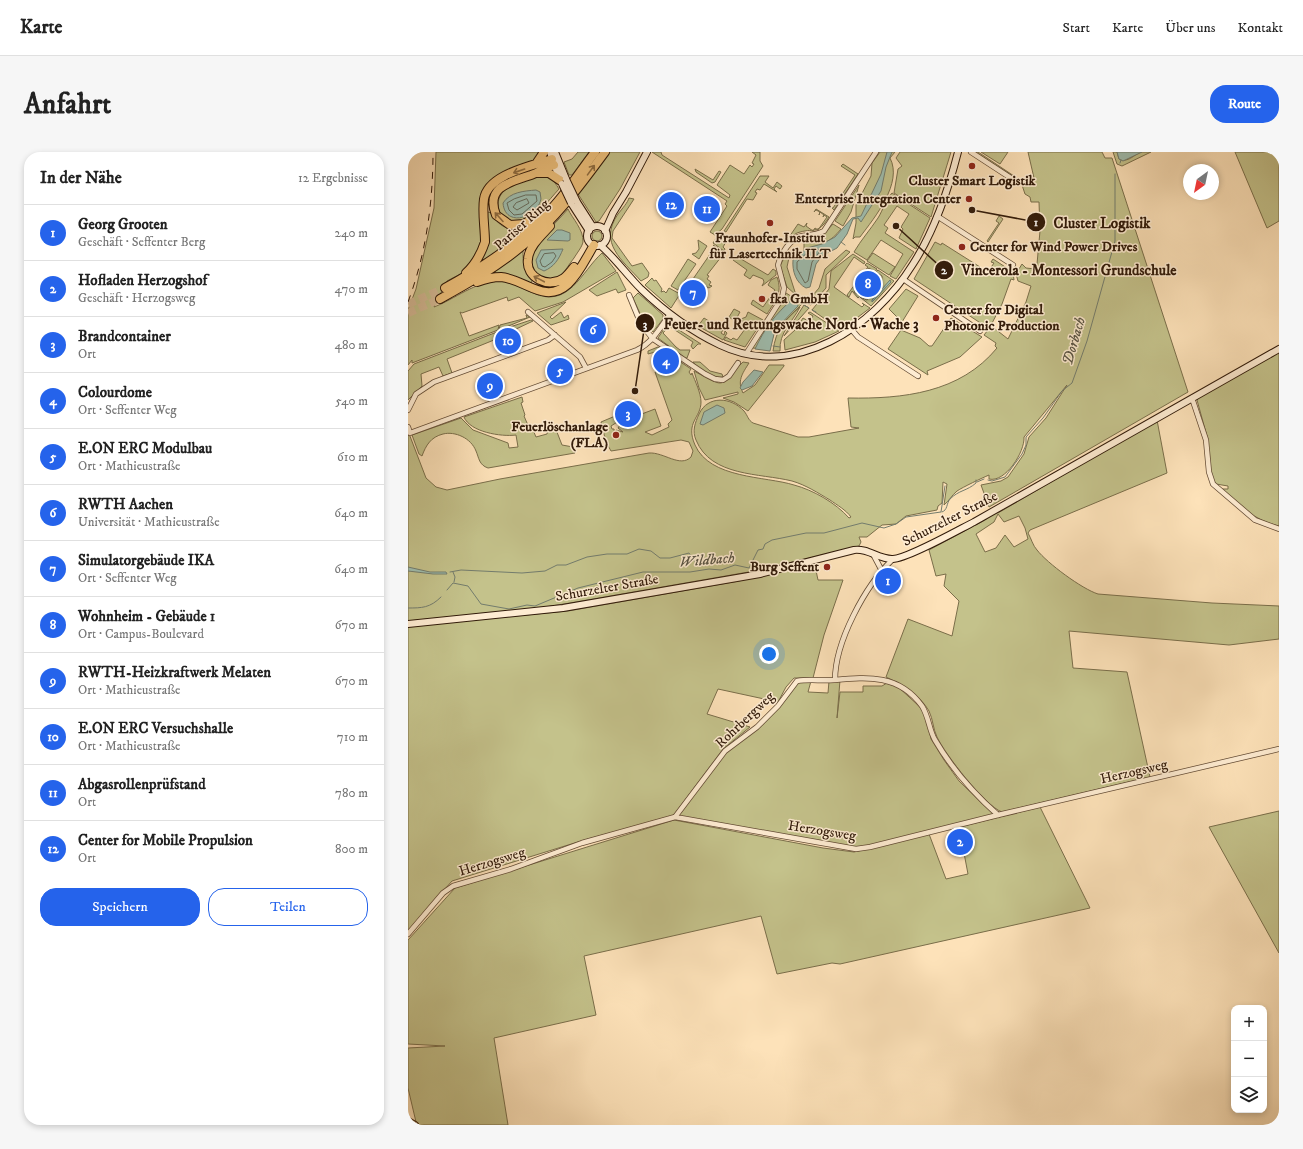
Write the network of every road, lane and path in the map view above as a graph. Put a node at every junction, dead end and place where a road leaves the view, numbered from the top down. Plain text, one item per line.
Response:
1 (544, 152) edge
2 (595, 152) edge
3 (604, 152) edge
4 (647, 152) edge
5 (876, 152) edge
6 (958, 152) edge
7 (971, 152) edge
8 (555, 158) edge
9 (536, 165) junction
10 (532, 174) junction
11 (566, 181) junction
12 (1018, 182) dead end
13 (578, 189) junction
14 (613, 213) junction
15 (937, 216) junction
16 (594, 228) junction
17 (605, 231) junction
18 (597, 244) junction
19 (1014, 265) dead end
20 (903, 279) junction
21 (629, 295) dead end
22 (528, 312) dead end
23 (670, 314) junction
24 (852, 330) junction
25 (980, 331) dead end
26 (555, 335) junction
27 (653, 339) junction
28 (1279, 349) edge
29 (746, 354) junction
30 (738, 363) dead end
31 (586, 368) junction
32 (918, 376) dead end
33 (1192, 398) junction
34 (408, 410) edge
35 (408, 427) edge
36 (1279, 529) edge
37 (872, 553) junction
38 (892, 560) junction
39 (882, 571) junction
40 (408, 624) edge
41 (835, 680) junction
42 (1279, 749) edge
43 (998, 815) junction
44 (675, 817) junction
45 (408, 934) edge
46 (408, 1121) edge
47 (415, 1125) edge

1 - 9 highway
2 - 11 highway, Pariser Ring
13 -> 3 highway, Pariser Ring
4 - 14 street
5 - 29 street
6 - 15 street
7 - 12 street
8 - 9 highway
8 - 10 highway
8 - 11 street
9 -> 11 highway, Pariser Ring
10 - 11 highway
11 -> 10 highway
11 - 16 street, bridge
18 -> 13 highway
13 - 18 highway, Pariser Ring
14 - 16 street
14 - 17 street
15 - 19 street
15 - 20 street
16 - 17 street
16 - 18 street
17 - 18 street
18 - 23 street
20 - 24 street
20 - 25 street
21 - 27 street
22 - 26 street
23 - 27 street
23 - 29 street
24 - 29 street
24 - 32 street
26 - 31 street
26 - 34 street
27 - 30 street
27 - 31 street
28 - 33 street, Schurzelter Straße
31 - 35 street
33 - 36 street
33 - 38 street, Schurzelter Straße
37 - 38 street, Schurzelter Straße
37 - 39 street
37 - 40 street, Schurzelter Straße
38 - 39 street
39 - 41 street
41 - 43 street, Rohrbergweg
41 - 44 street, Rohrbergweg
42 - 43 street, Herzogsweg
43 - 44 street, Herzogsweg
44 - 45 street, Herzogsweg
46 - 47 street

